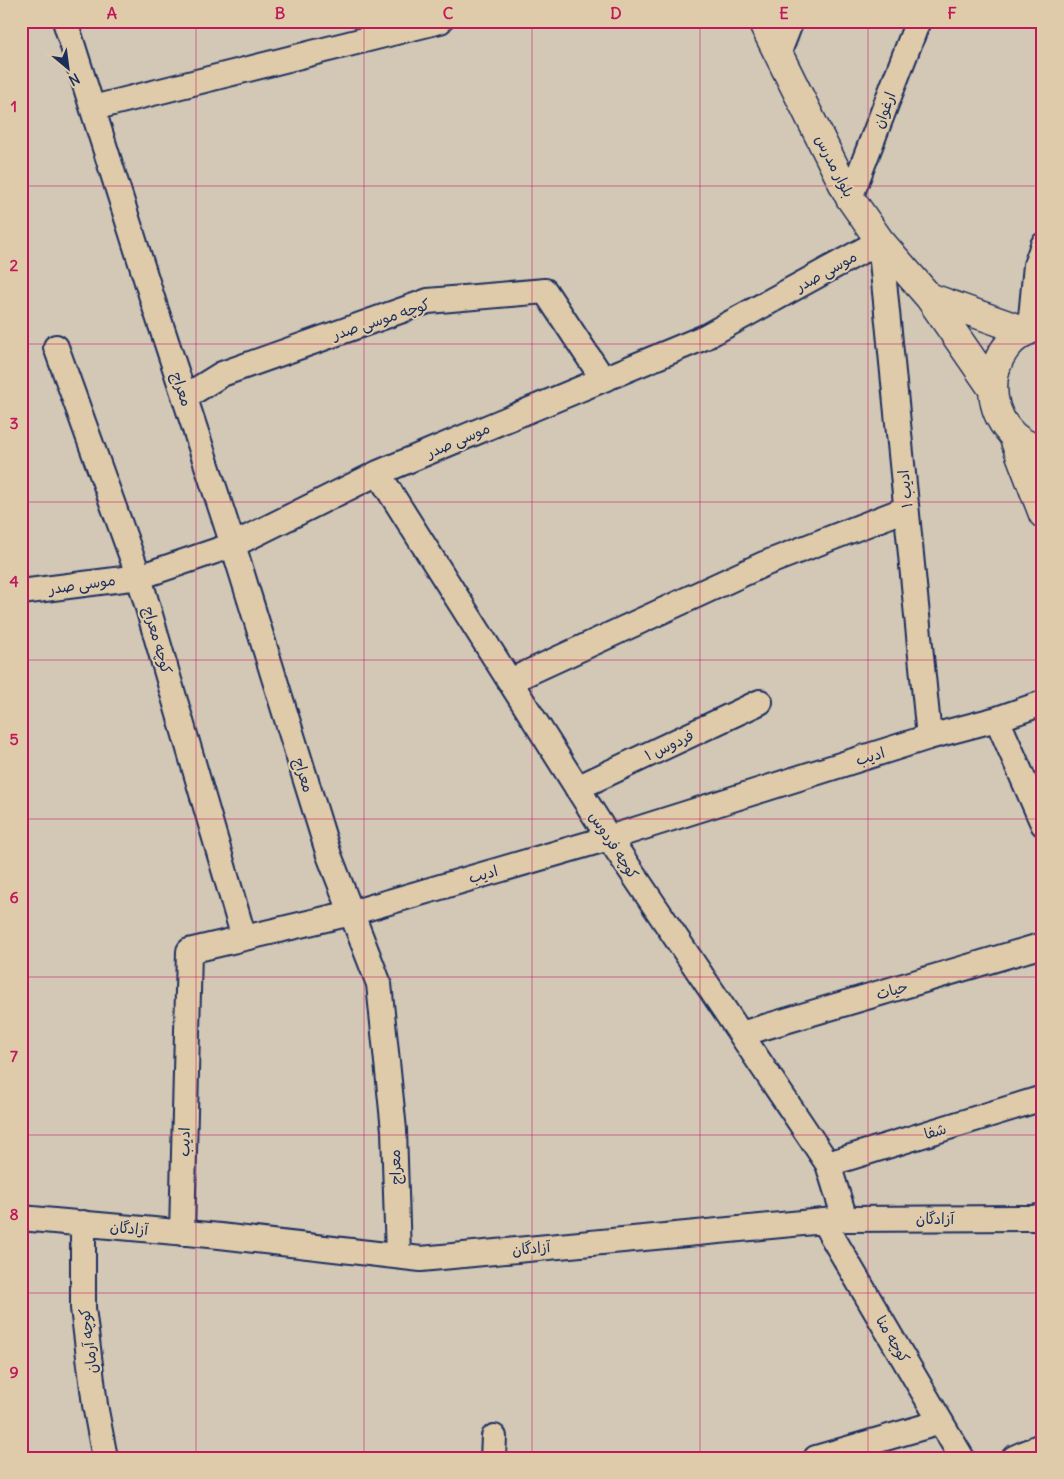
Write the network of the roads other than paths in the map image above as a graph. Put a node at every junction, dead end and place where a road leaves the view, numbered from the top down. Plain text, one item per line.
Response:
1 (65, 21) edge
2 (440, 21) edge
3 (762, 21) edge
4 (791, 21) edge
5 (918, 21) edge
6 (778, 54) junction
7 (93, 108) junction
8 (850, 198) junction
9 (880, 241) junction
10 (1043, 246) edge
11 (929, 297) junction
12 (1033, 328) edge
13 (56, 347) dead end
14 (604, 379) junction
15 (992, 388) junction
16 (185, 397) junction
17 (1014, 436) junction
18 (1043, 450) edge
19 (378, 473) junction
20 (906, 509) junction
21 (1043, 514) edge
22 (233, 544) junction
23 (139, 577) junction
24 (21, 592) edge
25 (510, 681) junction
26 (760, 702) dead end
27 (1043, 703) edge
28 (997, 719) junction
29 (929, 737) junction
30 (577, 788) junction
31 (1043, 824) edge
32 (608, 838) junction
33 (351, 913) junction
34 (244, 938) junction
35 (1043, 945) edge
36 (741, 1034) junction
37 (1043, 1098) edge
38 (828, 1164) junction
39 (1043, 1216) edge
40 (21, 1218) edge
41 (834, 1220) junction
42 (83, 1223) junction
43 (182, 1233) junction
44 (398, 1256) junction
45 (941, 1422) junction
46 (1043, 1445) edge
47 (105, 1458) edge
48 (816, 1458) edge
49 (962, 1458) edge
50 (1014, 1458) edge

1 - 7 street, معراج
2 - 7 street
3 - 6 main road, بلوار مدرس
4 - 6 street
5 - 8 street, ارغوان
6 - 8 main road, بلوار مدرس
7 - 16 street, معراج
8 - 9 main road, بلوار مدرس
9 - 11 main road, بلوار مدرس
9 - 14 street, موسی صدر
9 - 20 street, ادیب ۱
10 - 12 street
11 - 12 main road
11 - 15 main road, بلوار مدرس
12 - 15 main road
13 - 23 street, کوچه معراج
14 - 16 street, کوچه موسی صدر
14 - 19 street, موسی صدر
15 - 17 main road
16 - 22 street, معراج
17 - 18 main road
17 - 21 main road
19 - 22 street, موسی صدر
19 - 25 street, کوچه فردوس
20 - 25 street
20 - 29 street, ادیب ۱
22 - 23 street, موسی صدر
22 - 33 street, معراج
23 - 24 street, موسی صدر
23 - 34 street, کوچه معراج
25 - 30 street, کوچه فردوس
26 - 30 street, فردوس ۱
27 - 28 street, ادیب
28 - 29 street, ادیب
28 - 31 street
29 - 32 street, ادیب
30 - 32 street, کوچه فردوس
32 - 33 street, ادیب
32 - 36 street, کوچه فردوس
33 - 34 street, ادیب
33 - 44 street, معراج
34 - 43 street, ادیب
35 - 36 street, حیات
36 - 38 street, کوچه فردوس
37 - 38 street, شفا
38 - 41 street, کوچه فردوس
39 - 41 street, آزادگان
40 - 42 street, آزادگان
41 - 44 street, آزادگان
41 - 45 street, کوچه منا
42 - 43 street, آزادگان
42 - 47 street, کوچه آرمان
43 - 44 street, آزادگان
45 - 48 street
45 - 49 street, کوچه منا
46 - 50 street

